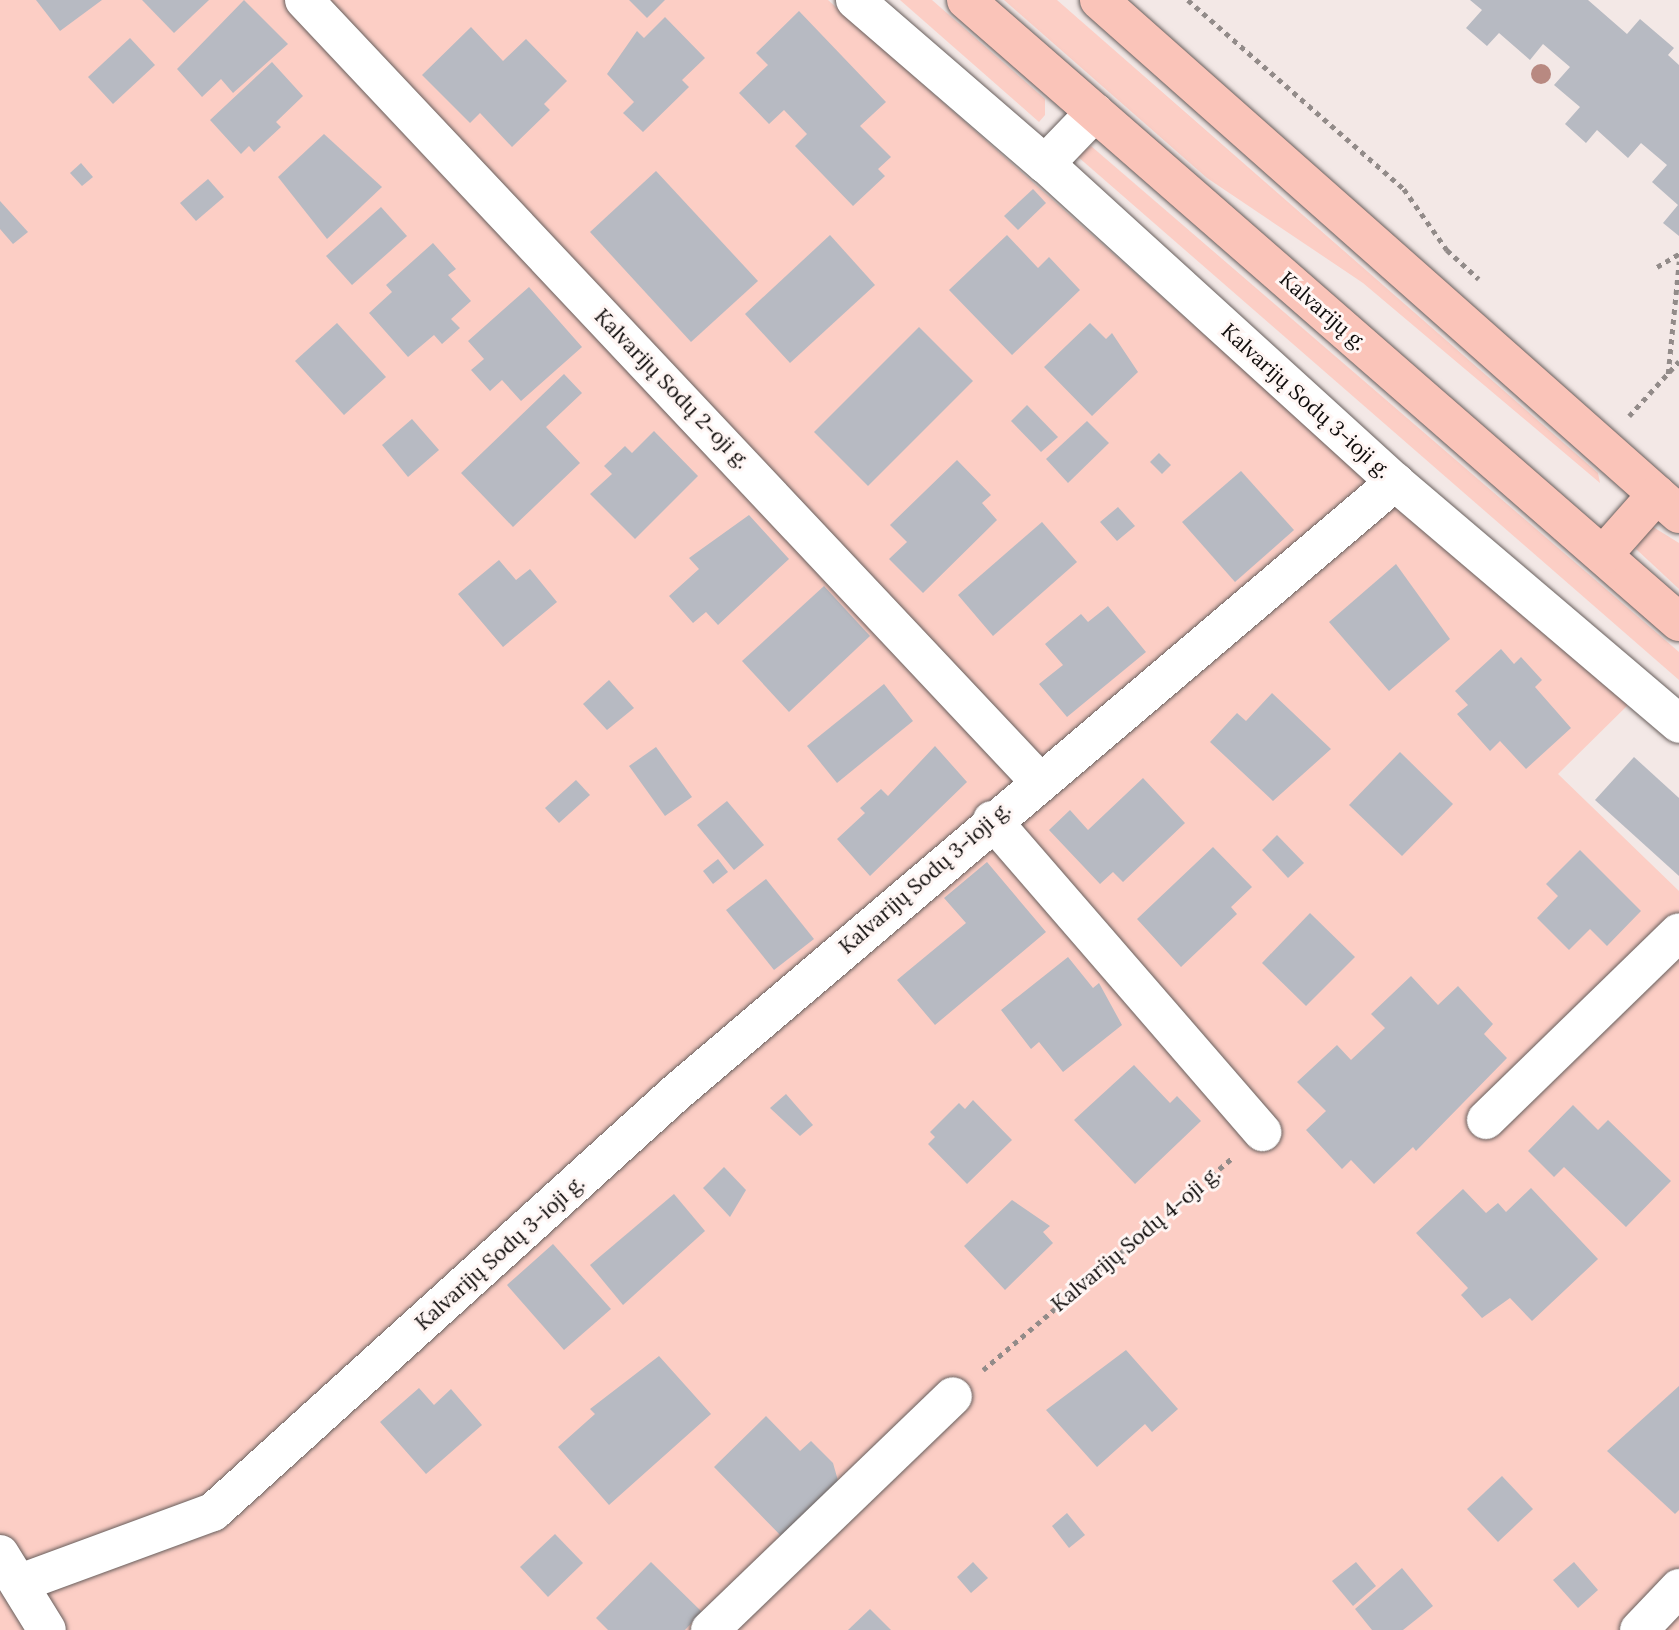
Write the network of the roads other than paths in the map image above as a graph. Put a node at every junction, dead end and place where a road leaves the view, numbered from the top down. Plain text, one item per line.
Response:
1 (304, 0) edge
2 (855, 0) edge
3 (966, 0) edge
4 (1099, 0) edge
5 (1095, 112) junction
6 (1045, 164) junction
7 (1395, 482) junction
8 (1668, 504) edge
9 (1603, 555) junction
10 (1679, 622) edge
11 (1679, 724) edge
12 (1038, 780) junction
13 (992, 820) junction
14 (1679, 932) edge
15 (1486, 1120) dead end
16 (1262, 1132) road end
17 (953, 1396) road end
18 (10, 1568) edge
19 (1679, 1588) edge
20 (47, 1630) edge
21 (710, 1630) edge
22 (1639, 1630) edge

1 - 12 street, Kalvarijų Sodų 2-oji g.
2 - 6 street, Kalvarijų Sodų 3-ioji g.
3 - 5 main road, Kalvarijų g.
4 - 8 main road
5 - 6 street
5 - 9 main road, Kalvarijų g.
6 - 7 street, Kalvarijų Sodų 3-ioji g.
7 - 11 street
7 - 12 street, Kalvarijų Sodų 3-ioji g.
8 - 9 main road
9 - 10 main road, Kalvarijų g.
12 - 13 street, Kalvarijų Sodų 3-ioji g.
13 - 16 street
13 - 18 street, Kalvarijų Sodų 3-ioji g.
14 - 15 street
17 - 21 street
18 - 20 street
19 - 22 street

